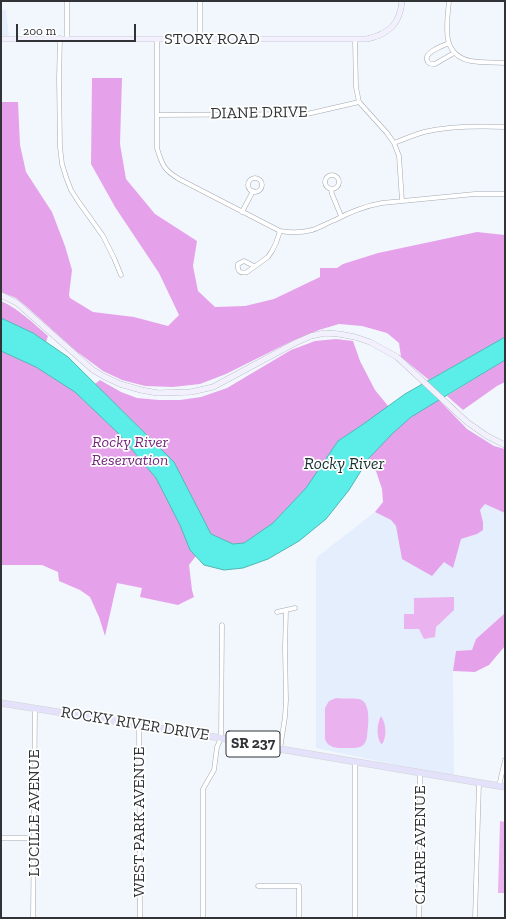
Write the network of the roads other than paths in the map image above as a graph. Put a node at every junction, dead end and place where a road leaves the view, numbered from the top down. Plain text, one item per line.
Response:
1 (67, 1) edge
2 (200, 1) edge
3 (402, 1) edge
4 (449, 1) edge
5 (63, 38) junction
6 (200, 38) junction
7 (1, 39) edge
8 (157, 39) junction
9 (355, 40) junction
10 (449, 43) junction
11 (454, 53) junction
12 (505, 63) edge
13 (359, 102) junction
14 (157, 115) junction
15 (505, 127) edge
16 (394, 143) junction
17 (331, 189) dead end
18 (253, 191) dead end
19 (505, 194) edge
20 (402, 201) junction
21 (242, 212) junction
22 (341, 216) junction
23 (280, 231) junction
24 (254, 266) dead end
25 (121, 275) dead end
26 (1, 295) edge
27 (505, 445) edge
28 (295, 608) dead end
29 (286, 610) junction
30 (277, 612) dead end
31 (222, 625) dead end
32 (1, 703) edge
33 (35, 708) junction
34 (139, 725) junction
35 (221, 738) junction
36 (280, 749) junction
37 (505, 760) edge
38 (355, 762) junction
39 (420, 772) junction
40 (479, 783) junction
41 (502, 786) edge
42 (1, 838) edge
43 (34, 838) junction
44 (258, 886) dead end
45 (34, 918) edge
46 (140, 918) edge
47 (203, 918) edge
48 (299, 918) edge
49 (356, 918) edge
50 (419, 918) edge
51 (475, 918) edge

1 - 5 street
2 - 6 street
3 - 9 street, STORY ROAD
4 - 10 street
5 - 7 street, STORY ROAD
5 - 8 street, STORY ROAD
5 - 25 street
6 - 8 street, STORY ROAD
6 - 9 street, STORY ROAD
8 - 14 street
9 - 13 street
10 - 11 street
10 - 11 street
11 - 12 street
13 - 14 street, DIANE DRIVE
13 - 16 street
14 - 21 street
15 - 16 street
16 - 20 street
17 - 22 street
18 - 21 street
19 - 20 street
20 - 22 street
21 - 23 street
22 - 23 street
23 - 24 street
26 - 27 street
28 - 29 street
29 - 30 street
29 - 36 street
31 - 35 street
32 - 33 main road, ROCKY RIVER DRIVE / SR 237
33 - 34 main road, ROCKY RIVER DRIVE / SR 237
33 - 43 street, LUCILLE AVENUE
34 - 35 main road, ROCKY RIVER DRIVE / SR 237
34 - 46 street, WEST PARK AVENUE
35 - 36 main road, ROCKY RIVER DRIVE / SR 237
35 - 47 street
36 - 38 main road, ROCKY RIVER DRIVE / SR 237
37 - 41 street
38 - 39 main road, ROCKY RIVER DRIVE / SR 237
38 - 49 street
39 - 40 main road, ROCKY RIVER DRIVE / SR 237
39 - 50 street, CLAIRE AVENUE
40 - 41 main road, ROCKY RIVER DRIVE / SR 237
40 - 51 street
42 - 43 street
43 - 45 street, LUCILLE AVENUE
44 - 48 street

